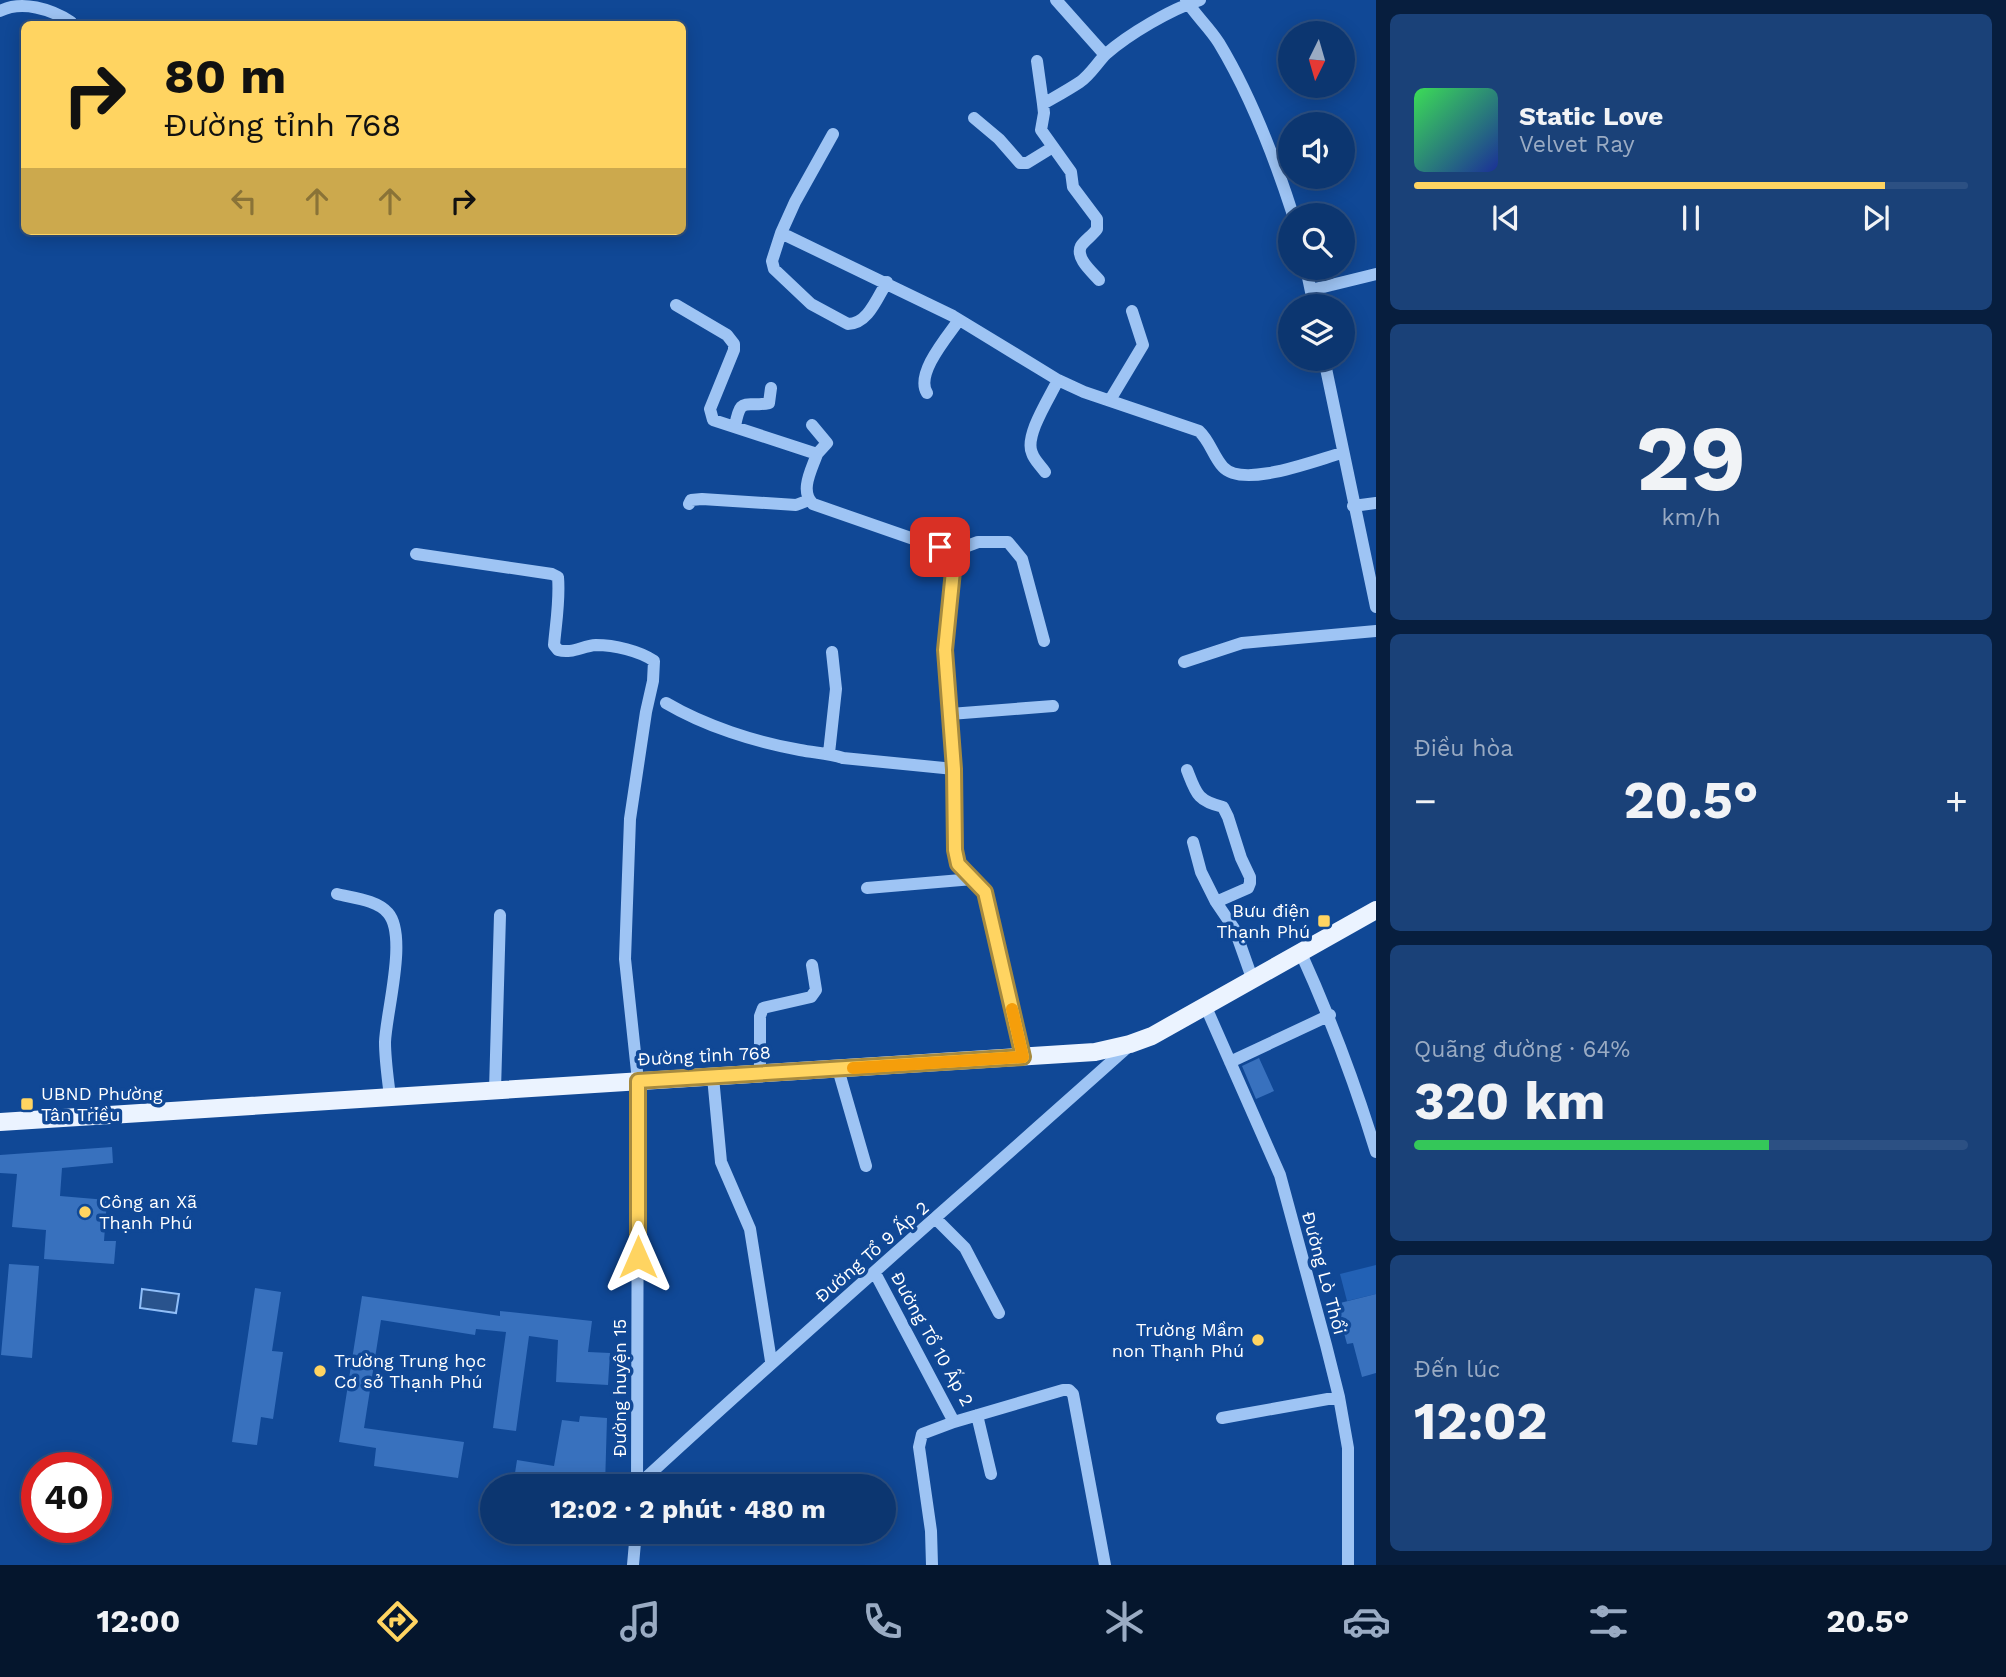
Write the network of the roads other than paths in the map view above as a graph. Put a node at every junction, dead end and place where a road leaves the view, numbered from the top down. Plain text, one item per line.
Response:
1 (1056, 0) edge
2 (1191, 1) edge
3 (0, 11) edge
4 (69, 21) edge
5 (1105, 55) junction
6 (1037, 61) dead end
7 (1043, 104) junction
8 (974, 118) dead end
9 (833, 134) dead end
10 (1053, 147) junction
11 (1289, 203) edge
12 (781, 233) junction
13 (1376, 274) edge
14 (1099, 280) dead end
15 (1309, 280) edge
16 (887, 282) junction
17 (1311, 290) junction
18 (1312, 294) edge
19 (676, 305) dead end
20 (1132, 311) dead end
21 (959, 320) junction
22 (1326, 371) edge
23 (1058, 380) junction
24 (771, 388) dead end
25 (927, 393) dead end
26 (1110, 400) junction
27 (812, 425) dead end
28 (735, 426) junction
29 (1342, 453) junction
30 (817, 454) junction
31 (1045, 472) dead end
32 (809, 500) junction
33 (689, 504) dead end
34 (1353, 506) junction
35 (1375, 507) edge
36 (951, 552) junction
37 (416, 554) dead end
38 (1376, 607) edge
39 (1376, 631) edge
40 (1044, 641) dead end
41 (832, 652) dead end
42 (1184, 662) dead end
43 (666, 703) dead end
44 (1053, 706) dead end
45 (950, 714) junction
46 (830, 753) junction
47 (954, 769) junction
48 (1187, 770) dead end
49 (1193, 842) dead end
50 (973, 879) junction
51 (867, 888) dead end
52 (337, 894) dead end
53 (1216, 902) junction
54 (1376, 910) edge
55 (500, 915) dead end
56 (1300, 951) junction
57 (812, 965) dead end
58 (1252, 978) junction
59 (1205, 1005) junction
60 (1330, 1015) junction
61 (1130, 1044) junction
62 (1023, 1057) junction
63 (1230, 1062) junction
64 (838, 1069) junction
65 (760, 1074) junction
66 (713, 1077) junction
67 (638, 1081) junction
68 (495, 1090) junction
69 (390, 1097) junction
70 (0, 1122) edge
71 (1376, 1152) edge
72 (866, 1166) dead end
73 (936, 1219) junction
74 (876, 1273) junction
75 (999, 1312) dead end
76 (771, 1361) junction
77 (1339, 1397) junction
78 (977, 1415) junction
79 (1222, 1418) dead end
80 (954, 1422) junction
81 (637, 1474) edge
82 (650, 1474) edge
83 (991, 1474) dead end
84 (635, 1544) edge
85 (633, 1565) edge
86 (932, 1565) edge
87 (1105, 1565) edge
88 (1345, 1565) edge

1 - 5 street
2 - 5 street
2 - 11 street
3 - 4 street
5 - 7 street
6 - 7 street
7 - 10 street
8 - 10 street
9 - 12 street
10 - 14 street
12 - 16 street
12 - 16 street
13 - 17 street
15 - 17 street
16 - 21 street
17 - 18 street
19 - 28 street
20 - 26 street
21 - 23 street
21 - 25 street
22 - 29 street
23 - 26 street
23 - 31 street
24 - 28 street
26 - 29 street
27 - 30 street
28 - 30 street
29 - 34 street
30 - 32 street
32 - 33 street
32 - 36 street
34 - 35 street
34 - 38 street
36 - 40 street
36 - 45 street
37 - 67 street, Đường huyện 15
39 - 42 street
41 - 46 street
43 - 46 street
44 - 45 street
45 - 47 street
46 - 47 street
47 - 50 street
48 - 53 street
49 - 53 street
50 - 51 street
50 - 62 street
52 - 69 street
53 - 58 street
54 - 56 main road, Đường tỉnh 768
55 - 68 street
56 - 58 main road, Đường tỉnh 768
56 - 60 street
57 - 65 street
58 - 59 main road, Đường tỉnh 768
59 - 61 main road, Đường tỉnh 768
59 - 63 street, Đường Lò Thổi
60 - 63 street
60 - 71 street
61 - 62 main road, Đường tỉnh 768
61 - 73 street, Đường Tổ 9 Ấp 2
62 - 64 main road, Đường tỉnh 768
63 - 77 street, Đường Lò Thổi
64 - 65 main road, Đường tỉnh 768
64 - 72 street
65 - 66 main road, Đường tỉnh 768
66 - 67 main road, Đường tỉnh 768
66 - 76 street
67 - 68 main road, Đường tỉnh 768
67 - 81 street, Đường huyện 15
68 - 69 main road, Đường tỉnh 768
69 - 70 main road, Đường tỉnh 768
73 - 74 street, Đường Tổ 9 Ấp 2
73 - 75 street
74 - 76 street, Đường Tổ 9 Ấp 2
74 - 80 street, Đường Tổ 10 Ấp 2
76 - 82 street, Đường Tổ 9 Ấp 2
77 - 79 street
77 - 88 street, Đường Lò Thổi
78 - 80 street, Đường Tổ 10 Ấp 2
78 - 83 street
78 - 87 street, Đường Tổ 10 Ấp 2
80 - 86 street
84 - 85 street

